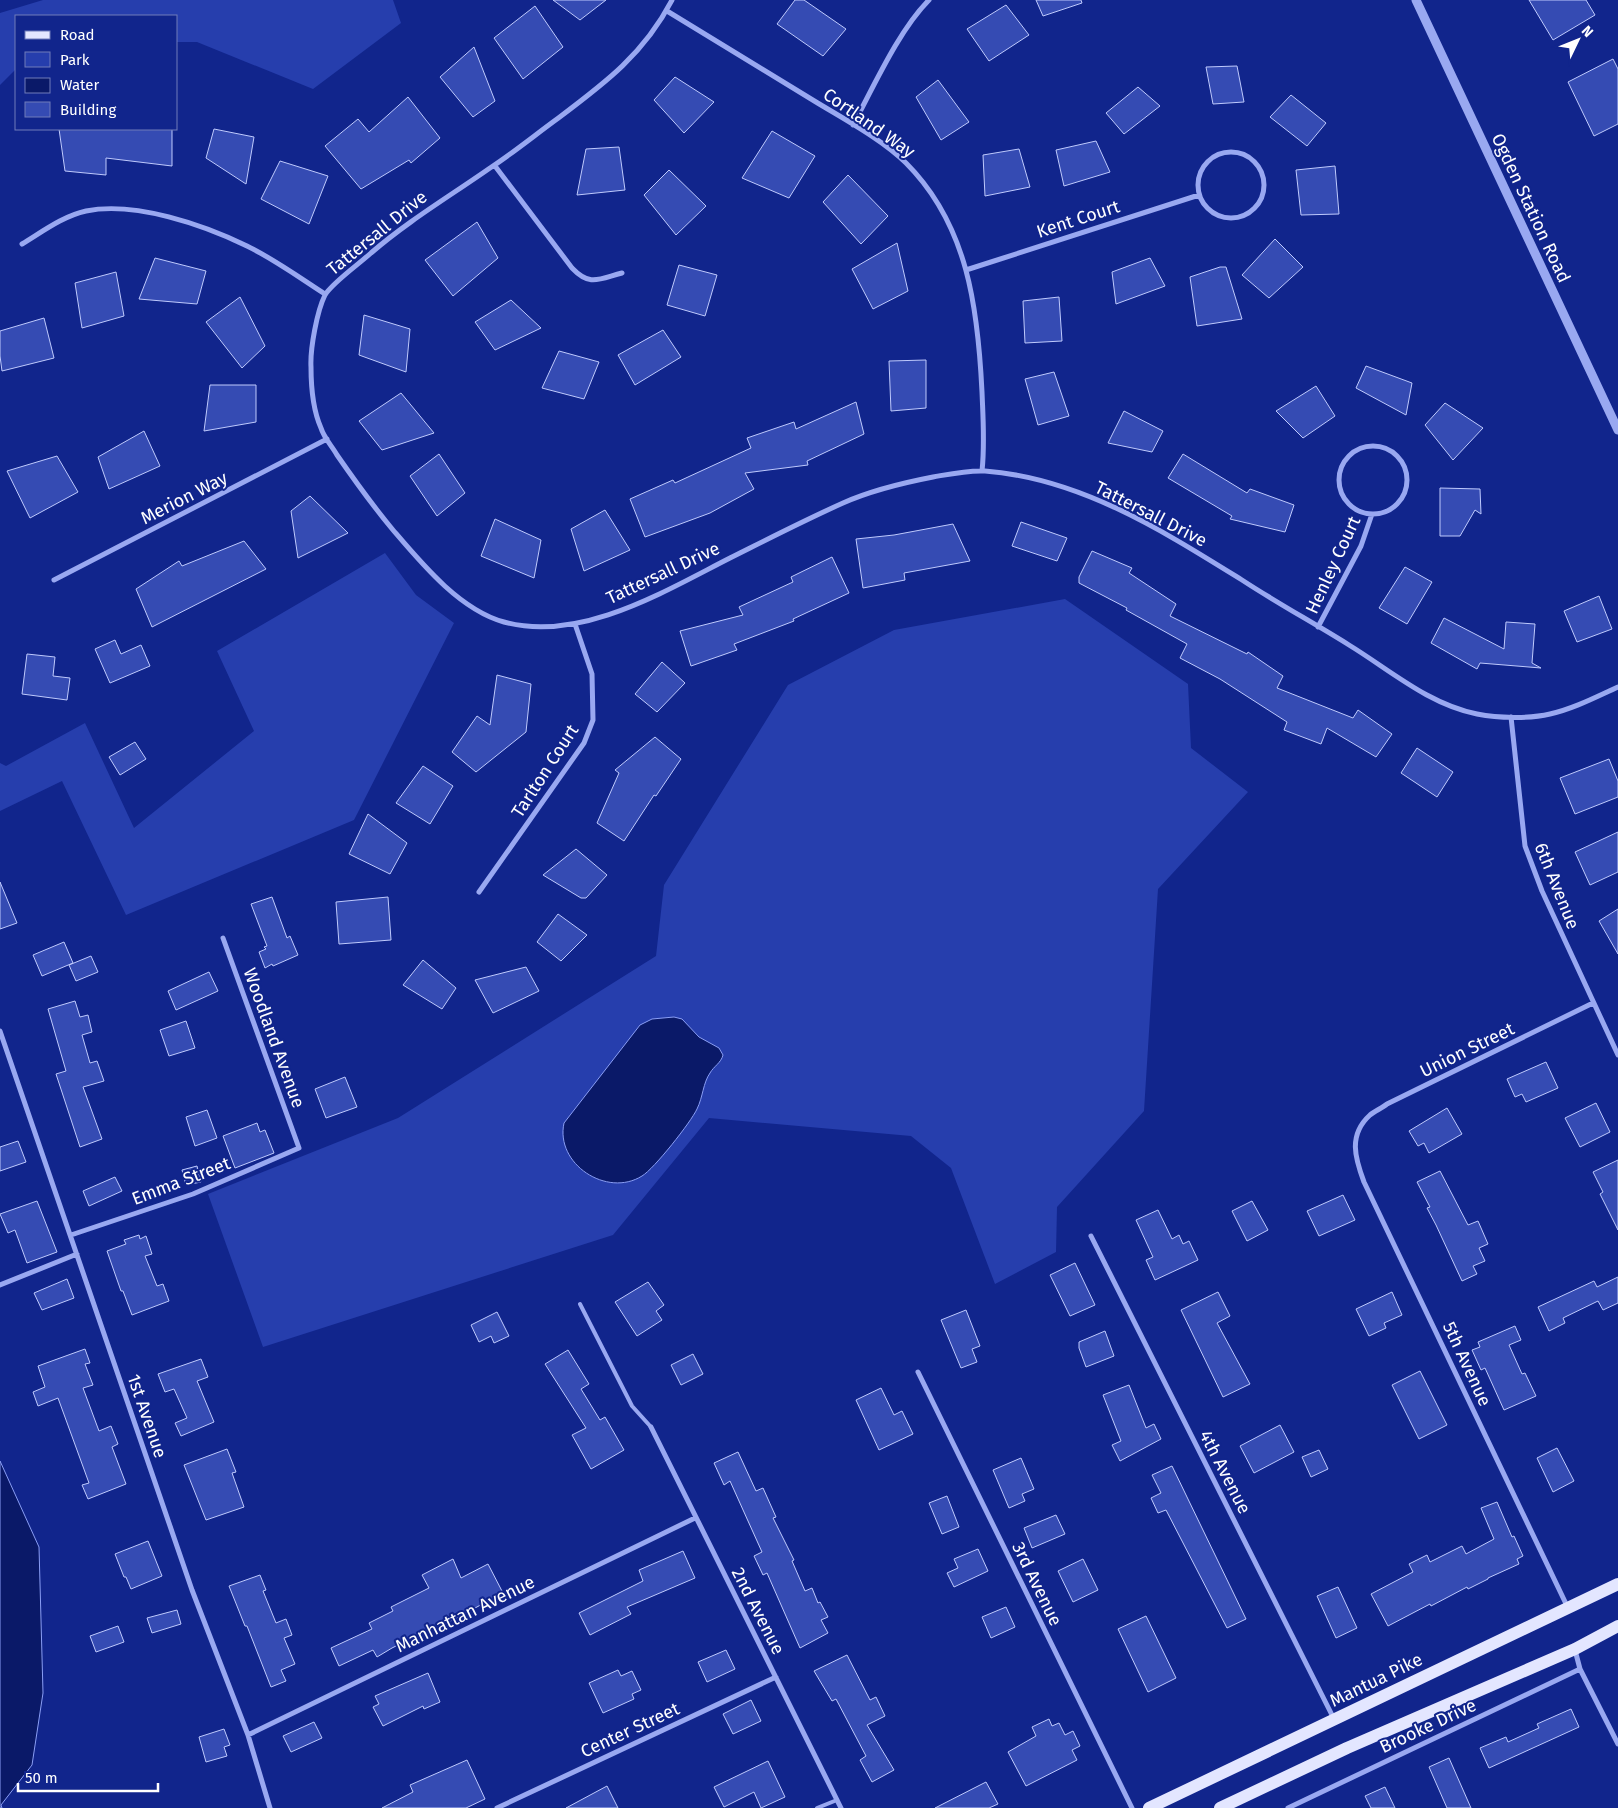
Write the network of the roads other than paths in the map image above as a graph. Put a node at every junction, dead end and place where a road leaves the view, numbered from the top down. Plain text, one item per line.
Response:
1 (672, 0) edge
2 (929, 0) edge
3 (1416, 0) edge
4 (667, 11) junction
5 (853, 124) junction
6 (495, 166) junction
7 (1199, 195) junction
8 (22, 244) dead end
9 (966, 270) junction
10 (622, 273) dead end
11 (326, 294) junction
12 (1618, 430) edge
13 (327, 439) junction
14 (982, 471) junction
15 (1372, 514) junction
16 (54, 580) dead end
17 (575, 624) junction
18 (1318, 627) junction
19 (1618, 688) edge
20 (1511, 717) junction
21 (479, 892) dead end
22 (223, 938) dead end
23 (1593, 1003) junction
24 (0, 1032) edge
25 (1618, 1055) edge
26 (1360, 1129) joint
27 (299, 1148) joint
28 (71, 1236) junction
29 (1091, 1236) dead end
30 (77, 1254) junction
31 (0, 1285) edge
32 (580, 1304) dead end
33 (918, 1372) dead end
34 (650, 1427) joint
35 (695, 1518) junction
36 (1618, 1584) edge
37 (1568, 1608) junction
38 (1618, 1626) edge
39 (1575, 1649) junction
40 (1580, 1669) junction
41 (776, 1677) junction
42 (1334, 1720) junction
43 (248, 1735) junction
44 (1618, 1744) edge
45 (837, 1800) junction
46 (270, 1808) edge
47 (497, 1808) edge
48 (817, 1808) edge
49 (841, 1808) edge
50 (1132, 1808) edge
51 (1149, 1808) edge
52 (1220, 1808) edge
53 (1288, 1808) edge

1 - 4 street, Tattersall Drive
2 - 5 street
3 - 12 street, Ogden Station Road
4 - 5 street, Cortland Way
4 - 6 street, Tattersall Drive
5 - 9 street, Cortland Way
6 - 10 street
6 - 11 street, Tattersall Drive
7 - 7 street
7 - 9 street, Kent Court
8 - 11 street
9 - 14 street, Cortland Way
11 - 13 street, Tattersall Drive
13 - 16 street, Merion Way
13 - 17 street, Tattersall Drive
14 - 17 street, Tattersall Drive
14 - 18 street, Tattersall Drive
15 - 15 street, Henley Court
15 - 18 street, Henley Court
17 - 21 street, Tarlton Court
18 - 20 street, Tattersall Drive
19 - 20 street, Tattersall Drive
20 - 23 street, 6th Avenue
22 - 27 street, Woodland Avenue
23 - 25 street, 6th Avenue
23 - 26 street, Union Street
24 - 28 street, 1st Avenue
26 - 37 street, 5th Avenue
27 - 28 street, Emma Street
28 - 30 street, 1st Avenue
29 - 42 street, 4th Avenue
30 - 31 street
30 - 43 street, 1st Avenue
32 - 34 lane
33 - 50 street, 3rd Avenue
34 - 35 street, 2nd Avenue
35 - 41 street, 2nd Avenue
35 - 43 street, Manhattan Avenue
36 - 37 main road, Mantua Pike
37 - 42 main road, Mantua Pike
38 - 39 main road
39 - 40 street
39 - 52 main road
40 - 44 street
40 - 53 street, Brooke Drive
41 - 45 street, 2nd Avenue
41 - 47 street, Center Street
42 - 51 main road, Mantua Pike
43 - 46 street, 1st Avenue
45 - 48 lane
45 - 49 street, 2nd Avenue

